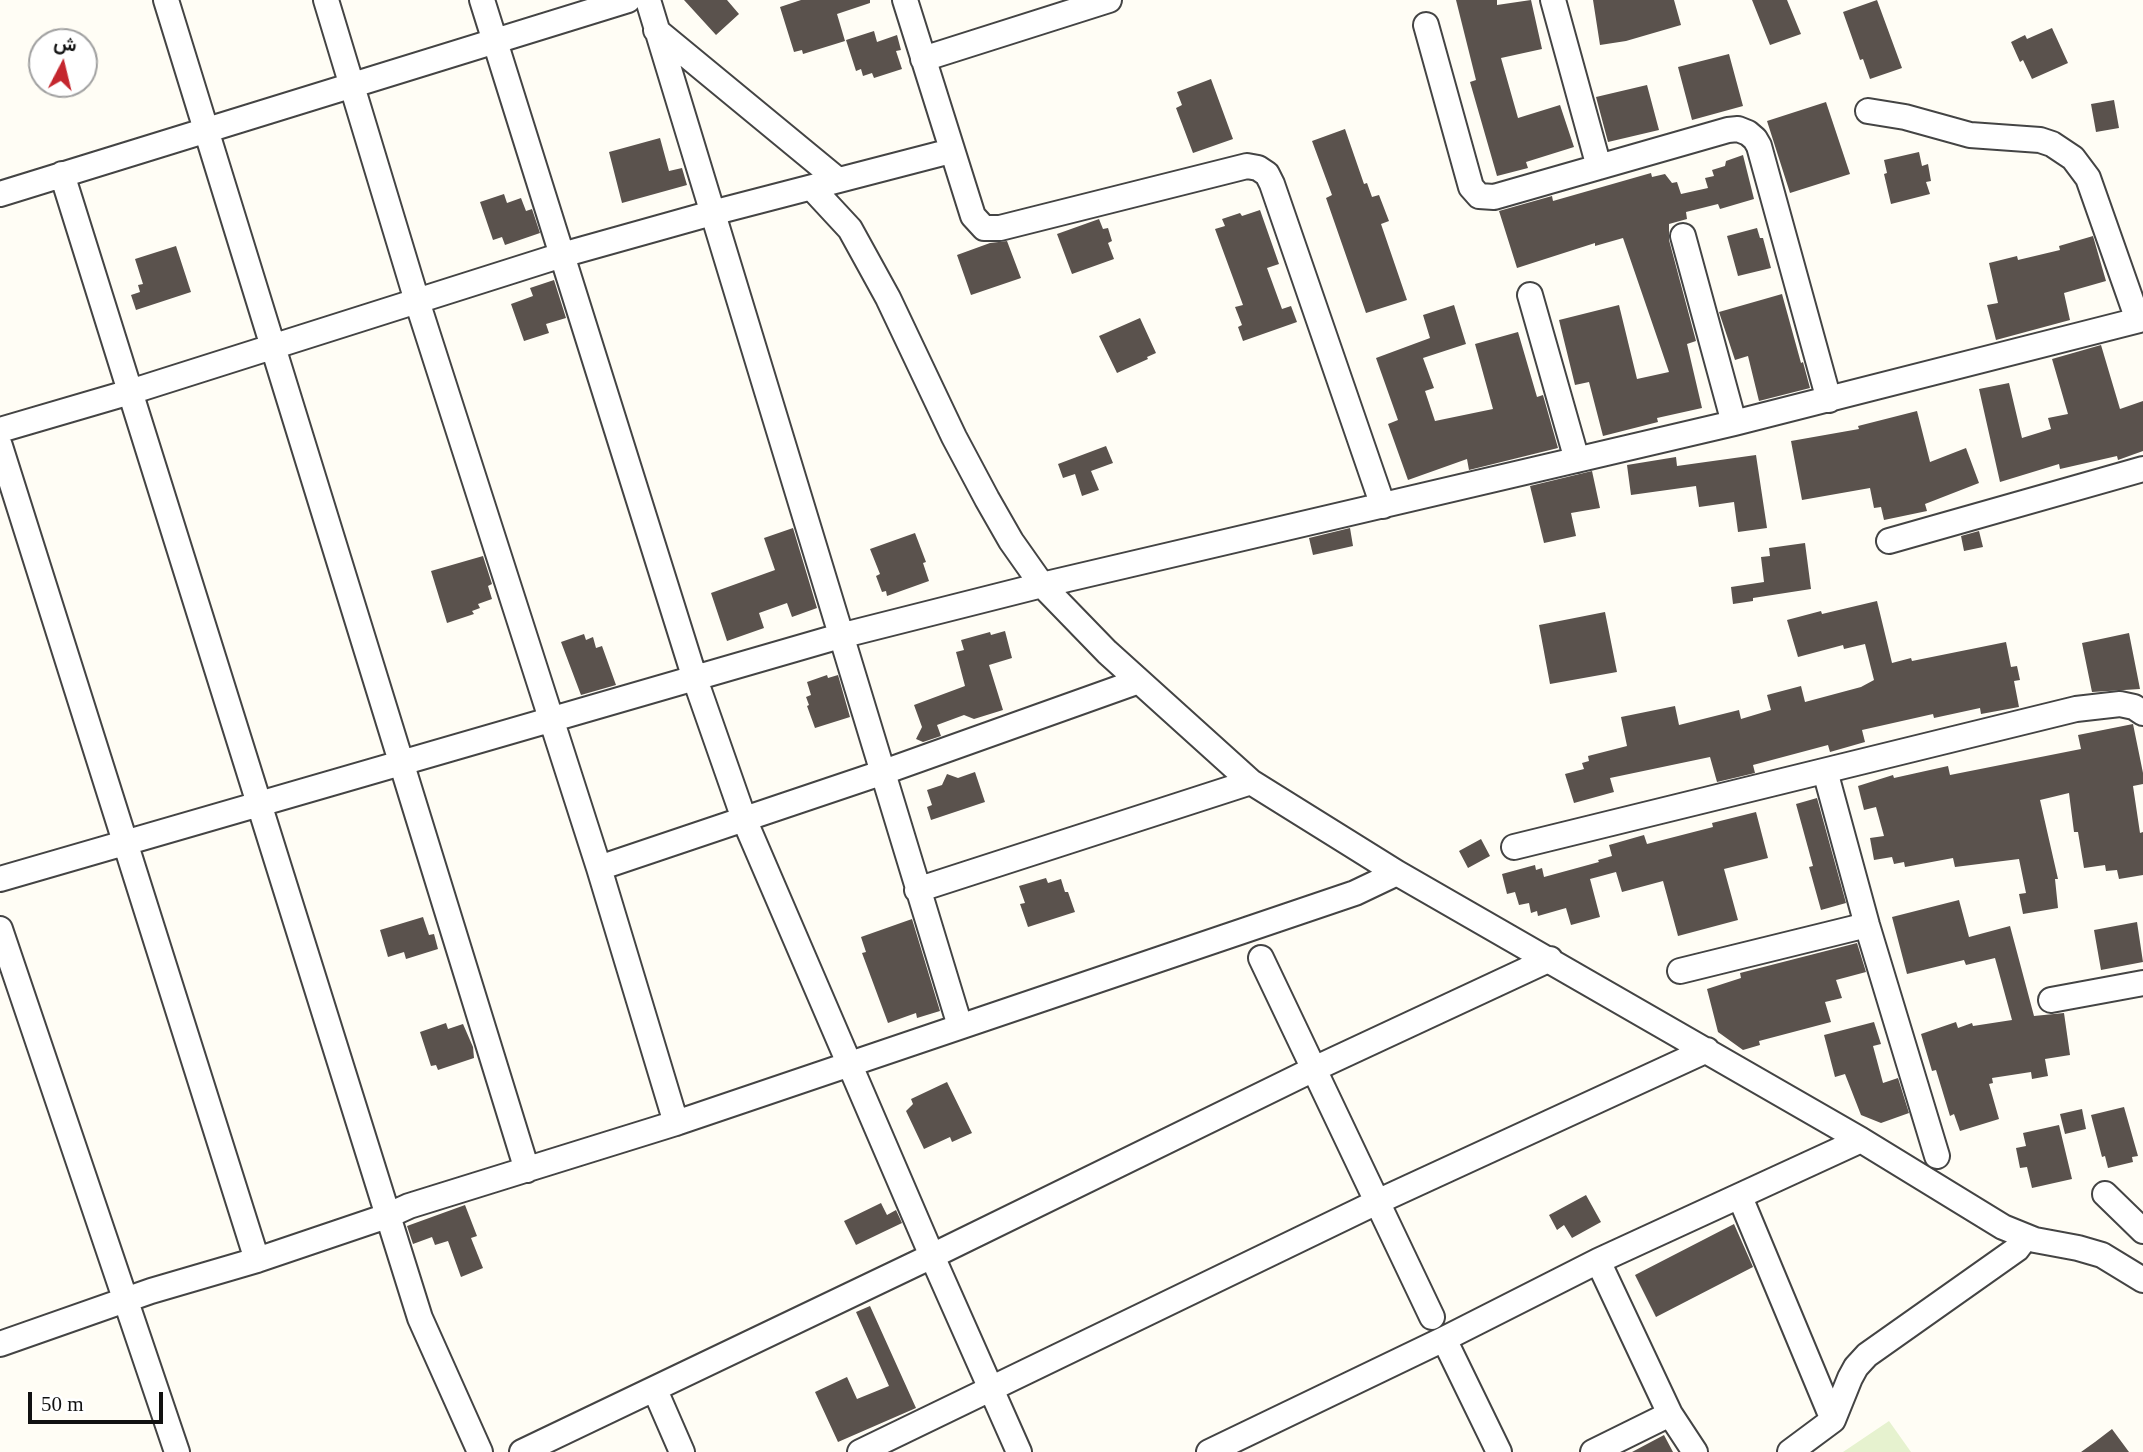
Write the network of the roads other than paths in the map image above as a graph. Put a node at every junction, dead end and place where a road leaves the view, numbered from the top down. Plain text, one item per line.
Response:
1 (166, 0) edge
2 (326, 0) edge
3 (482, 0) edge
4 (628, 0) edge
5 (648, 0) edge
6 (905, 0) edge
7 (1109, 0) edge
8 (1553, 0) edge
9 (1426, 25) dead end
10 (656, 30) junction
11 (495, 41) junction
12 (923, 59) junction
13 (352, 85) junction
14 (1868, 111) dead end
15 (206, 130) junction
16 (951, 151) junction
17 (1599, 167) junction
18 (62, 174) junction
19 (838, 180) junction
20 (812, 188) junction
21 (0, 194) edge
22 (712, 213) junction
23 (1683, 236) dead end
24 (562, 256) junction
25 (1530, 295) dead end
26 (417, 301) junction
27 (2140, 319) edge
28 (272, 346) junction
29 (130, 392) junction
30 (1829, 400) junction
31 (1734, 423) junction
32 (0, 430) edge
33 (0, 446) edge
34 (1577, 460) junction
35 (2143, 469) edge
36 (1383, 506) junction
37 (1889, 541) dead end
38 (1042, 585) junction
39 (840, 636) junction
40 (695, 679) junction
41 (1139, 681) junction
42 (2143, 713) edge
43 (550, 722) junction
44 (402, 763) junction
45 (1825, 771) junction
46 (881, 773) junction
47 (1251, 782) junction
48 (259, 804) junction
49 (744, 819) junction
50 (124, 843) junction
51 (1514, 847) dead end
52 (599, 868) junction
53 (1397, 873) junction
54 (0, 879) edge
55 (917, 890) junction
56 (1867, 925) junction
57 (0, 929) edge
58 (1261, 958) dead end
59 (1550, 960) junction
60 (1680, 971) dead end
61 (2143, 983) edge
62 (2051, 1000) dead end
63 (960, 1026) junction
64 (1707, 1050) junction
65 (850, 1063) junction
66 (1314, 1069) junction
67 (676, 1123) junction
68 (1861, 1140) junction
69 (1937, 1156) dead end
70 (527, 1170) junction
71 (2105, 1194) dead end
72 (1740, 1197) junction
73 (1377, 1202) junction
74 (387, 1216) junction
75 (2143, 1231) edge
76 (2026, 1237) junction
77 (932, 1256) junction
78 (257, 1260) junction
79 (1598, 1261) junction
80 (2143, 1280) edge
81 (125, 1301) junction
82 (1438, 1328) junction
83 (0, 1344) edge
84 (991, 1388) junction
85 (655, 1390) junction
86 (1670, 1413) junction
87 (1833, 1420) junction
88 (177, 1452) edge
89 (480, 1452) edge
90 (522, 1452) edge
91 (682, 1452) edge
92 (860, 1452) edge
93 (1019, 1452) edge
94 (1209, 1452) edge
95 (1499, 1452) edge
96 (1593, 1452) edge
97 (1695, 1452) edge
98 (1790, 1452) edge

1 - 15 street
2 - 13 street
3 - 11 street
4 - 11 street
5 - 10 street
6 - 12 street
7 - 12 street
8 - 17 street
9 - 17 street
10 - 19 street
10 - 22 street
11 - 13 street
11 - 24 street
12 - 16 street
13 - 15 street
13 - 26 street
14 - 27 street
15 - 18 street
15 - 28 street
16 - 19 street
16 - 36 street
17 - 30 street
18 - 21 street
18 - 29 street
19 - 20 street
20 - 22 street
20 - 38 street
22 - 24 street
22 - 39 street
23 - 31 street
24 - 26 street
24 - 40 street
25 - 34 street
26 - 28 street
26 - 43 street
27 - 30 street
28 - 29 street
28 - 44 street
29 - 32 street
29 - 48 street
30 - 31 street
31 - 34 street
33 - 50 street
34 - 36 street
35 - 37 street
36 - 38 street
38 - 39 street
38 - 41 street
39 - 40 street
39 - 46 street
40 - 43 street
40 - 49 street
41 - 46 street
41 - 47 street
42 - 45 street
43 - 44 street
43 - 52 street
44 - 48 street
44 - 70 street
45 - 51 street
45 - 56 street
46 - 49 street
46 - 55 street
47 - 53 street
47 - 55 street
48 - 50 street
48 - 74 street
49 - 52 street
49 - 65 street
50 - 54 street
50 - 78 street
52 - 67 street
53 - 59 street
53 - 63 street
55 - 63 street
56 - 60 street
56 - 69 street
57 - 81 street
58 - 66 street
59 - 64 street
59 - 66 street
61 - 62 street
63 - 65 street
64 - 68 street
64 - 73 street
65 - 67 street
65 - 77 street
66 - 73 street
66 - 77 street
67 - 70 street
68 - 72 street
68 - 76 street
70 - 74 street
71 - 75 street
72 - 79 street
72 - 87 street
73 - 82 street
73 - 84 street
74 - 78 street
74 - 89 street
76 - 80 street
76 - 87 street
77 - 84 street
77 - 85 street
78 - 81 street
79 - 82 street
79 - 86 street
81 - 83 street
81 - 88 street
82 - 94 street
82 - 95 street
84 - 92 street
84 - 93 street
85 - 90 street
85 - 91 street
86 - 96 street
86 - 97 street
87 - 98 street

